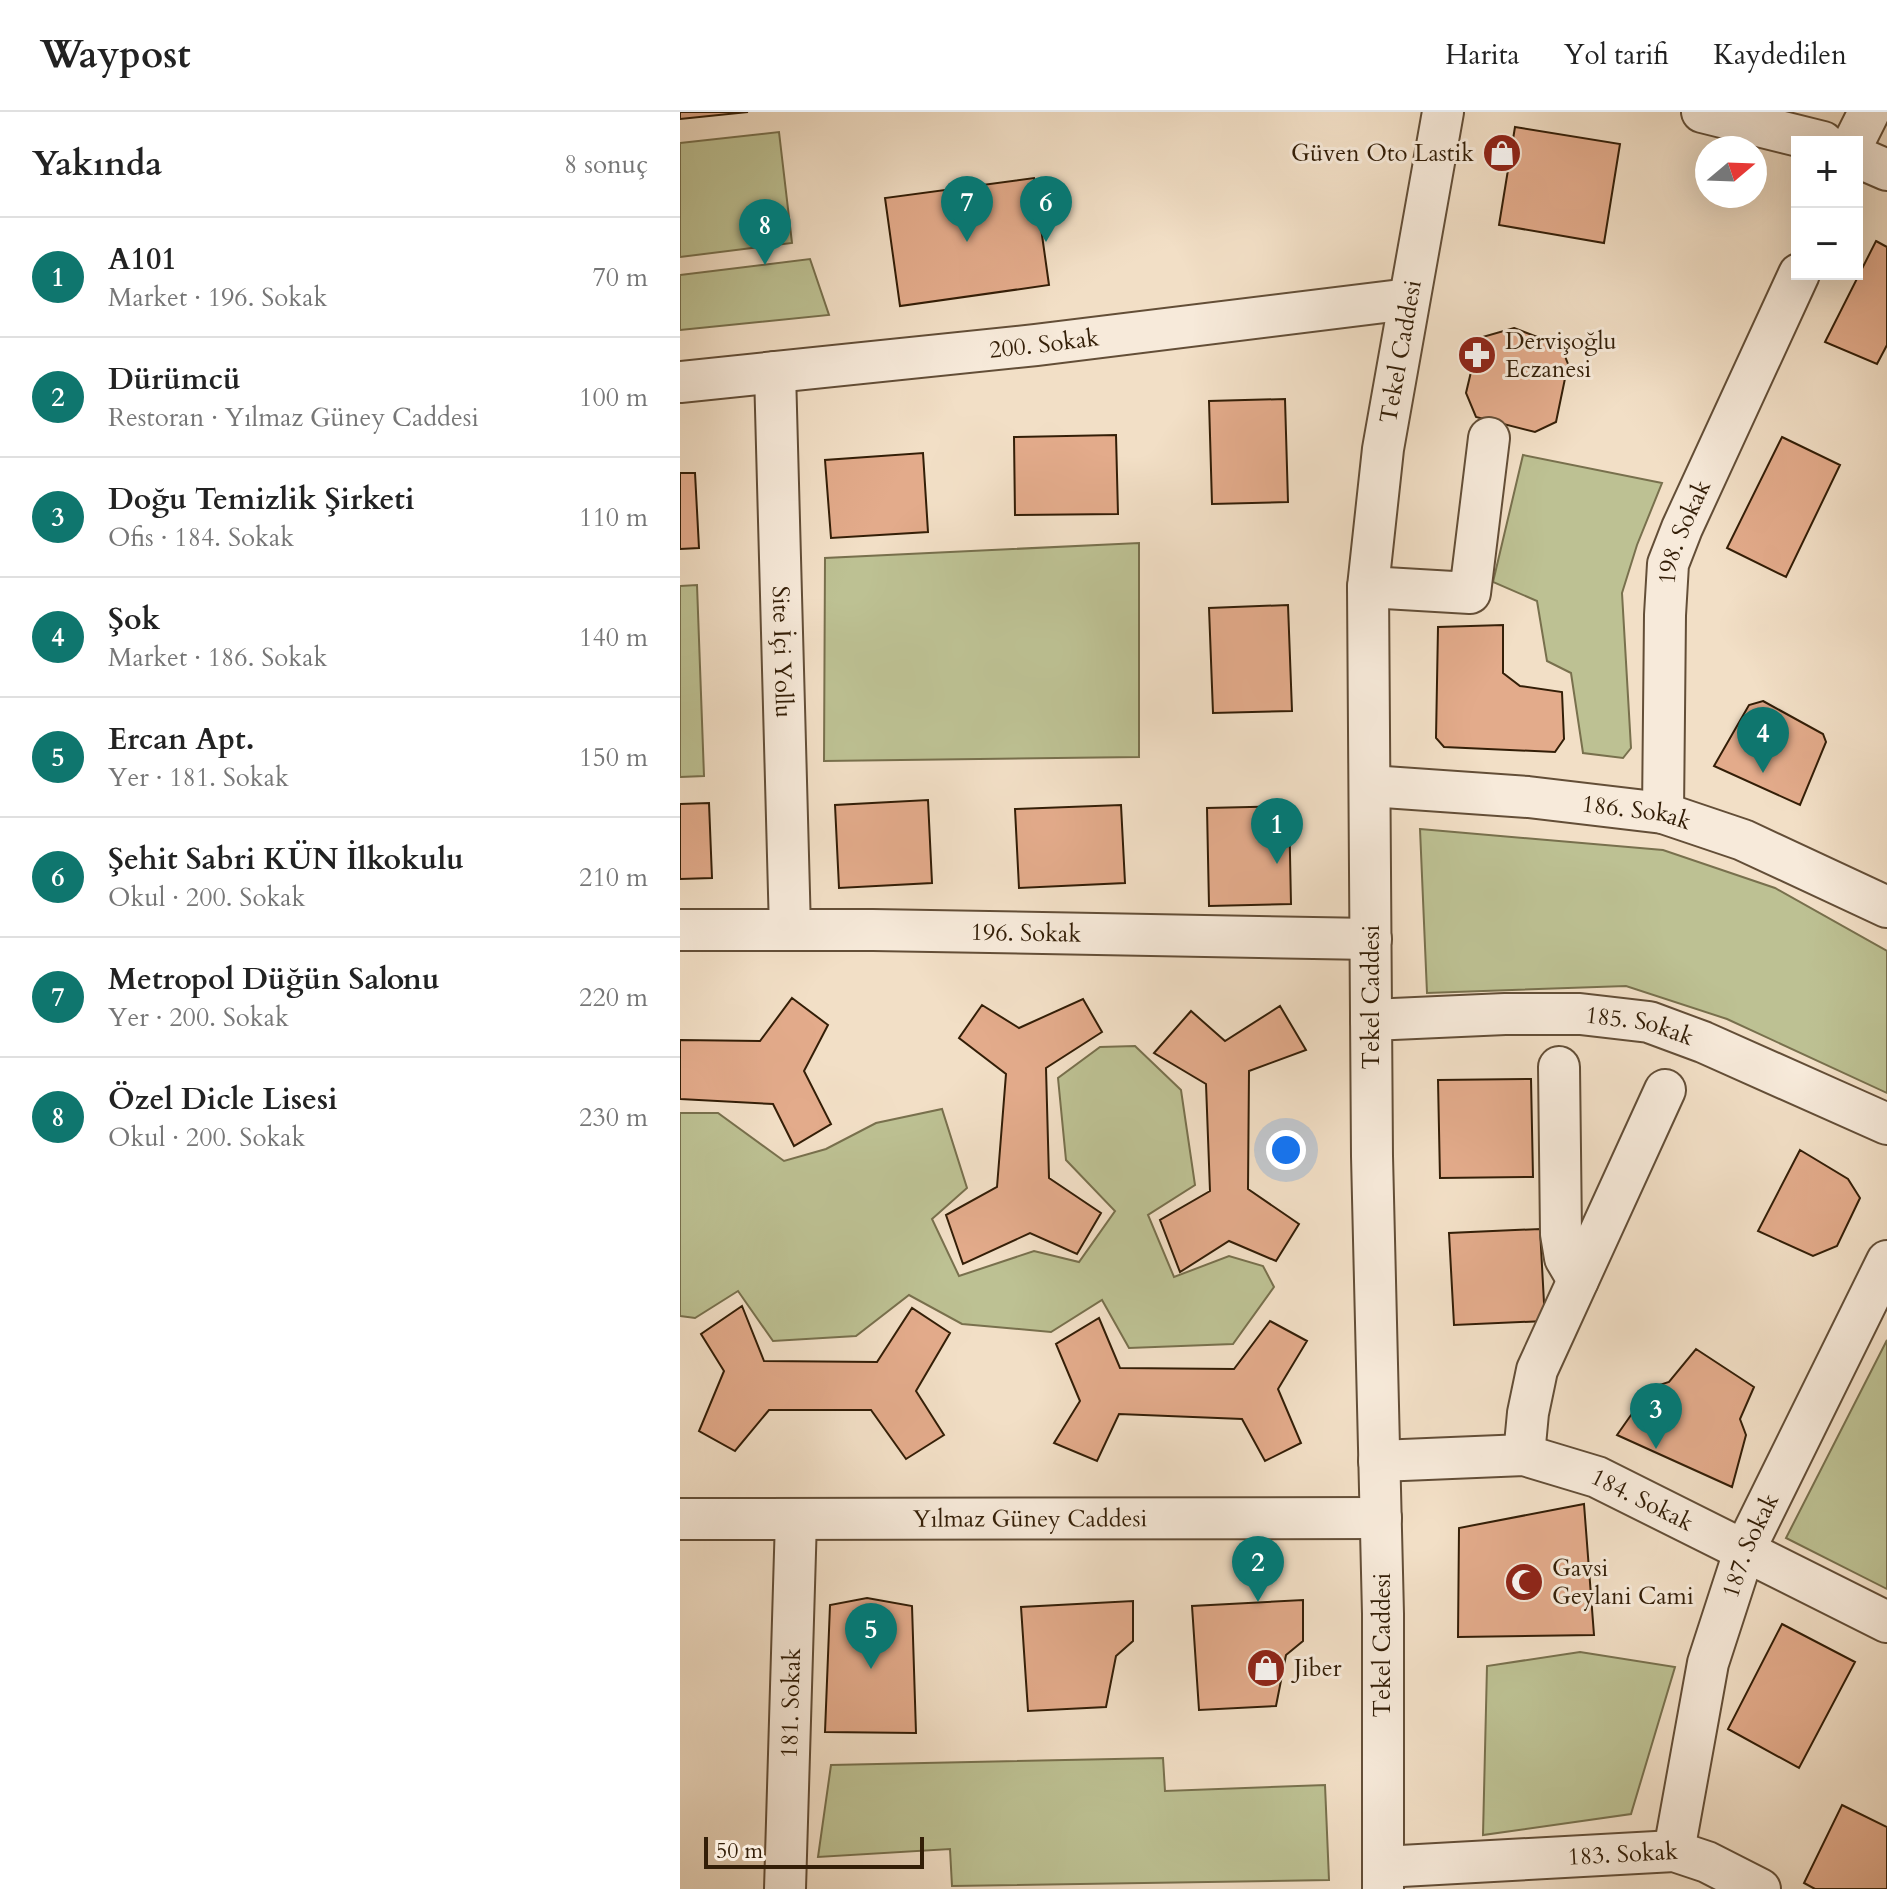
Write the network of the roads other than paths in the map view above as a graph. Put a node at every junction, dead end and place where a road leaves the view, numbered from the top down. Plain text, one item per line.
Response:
1 (1443, 112) edge
2 (1702, 112) edge
3 (1869, 112) edge
4 (1799, 136) edge
5 (1857, 136) edge
6 (1863, 160) edge
7 (1887, 170) edge
8 (1796, 280) edge
9 (1409, 299) junction
10 (775, 372) junction
11 (680, 382) edge
12 (1489, 438) dead end
13 (1368, 587) junction
14 (1370, 786) junction
15 (1663, 813) junction
16 (1887, 907) edge
17 (680, 930) edge
18 (790, 930) junction
19 (1371, 939) junction
20 (1371, 1020) junction
21 (1559, 1067) dead end
22 (1665, 1090) dead end
23 (1887, 1124) edge
24 (1887, 1261) edge
25 (1578, 1280) junction
26 (1524, 1455) junction
27 (1379, 1461) junction
28 (1381, 1518) junction
29 (680, 1519) edge
30 (796, 1519) junction
31 (1745, 1549) junction
32 (1887, 1622) edge
33 (1674, 1851) junction
34 (1562, 1873) edge
35 (1383, 1878) edge
36 (785, 1889) edge
37 (1760, 1889) edge

1 - 9 street, Tekel Caddesi
2 - 4 street
3 - 5 street
6 - 7 street
8 - 15 street, 198. Sokak
9 - 10 street, 200. Sokak
9 - 13 street, Tekel Caddesi
10 - 11 street, 200. Sokak
10 - 18 street, Site İçi Yollu
12 - 13 street
13 - 14 street, Tekel Caddesi
14 - 15 street, 186. Sokak
14 - 19 street, Tekel Caddesi
15 - 16 street, 186. Sokak
17 - 18 street, 196. Sokak
18 - 19 street, 196. Sokak
19 - 20 street, Tekel Caddesi
20 - 23 street, 185. Sokak
20 - 27 street, Tekel Caddesi
21 - 25 street
22 - 25 street
24 - 31 street, 187. Sokak
25 - 26 street
26 - 27 street, 184. Sokak
26 - 31 street, 184. Sokak
27 - 28 street, Tekel Caddesi
28 - 30 street, Yılmaz Güney Caddesi
28 - 35 street, Tekel Caddesi
29 - 30 street, Yılmaz Güney Caddesi
30 - 36 street, 181. Sokak
31 - 32 street, 184. Sokak
31 - 33 street, 187. Sokak
33 - 34 street, 183. Sokak
33 - 37 street, 183. Sokak
34 - 35 street, 183. Sokak

